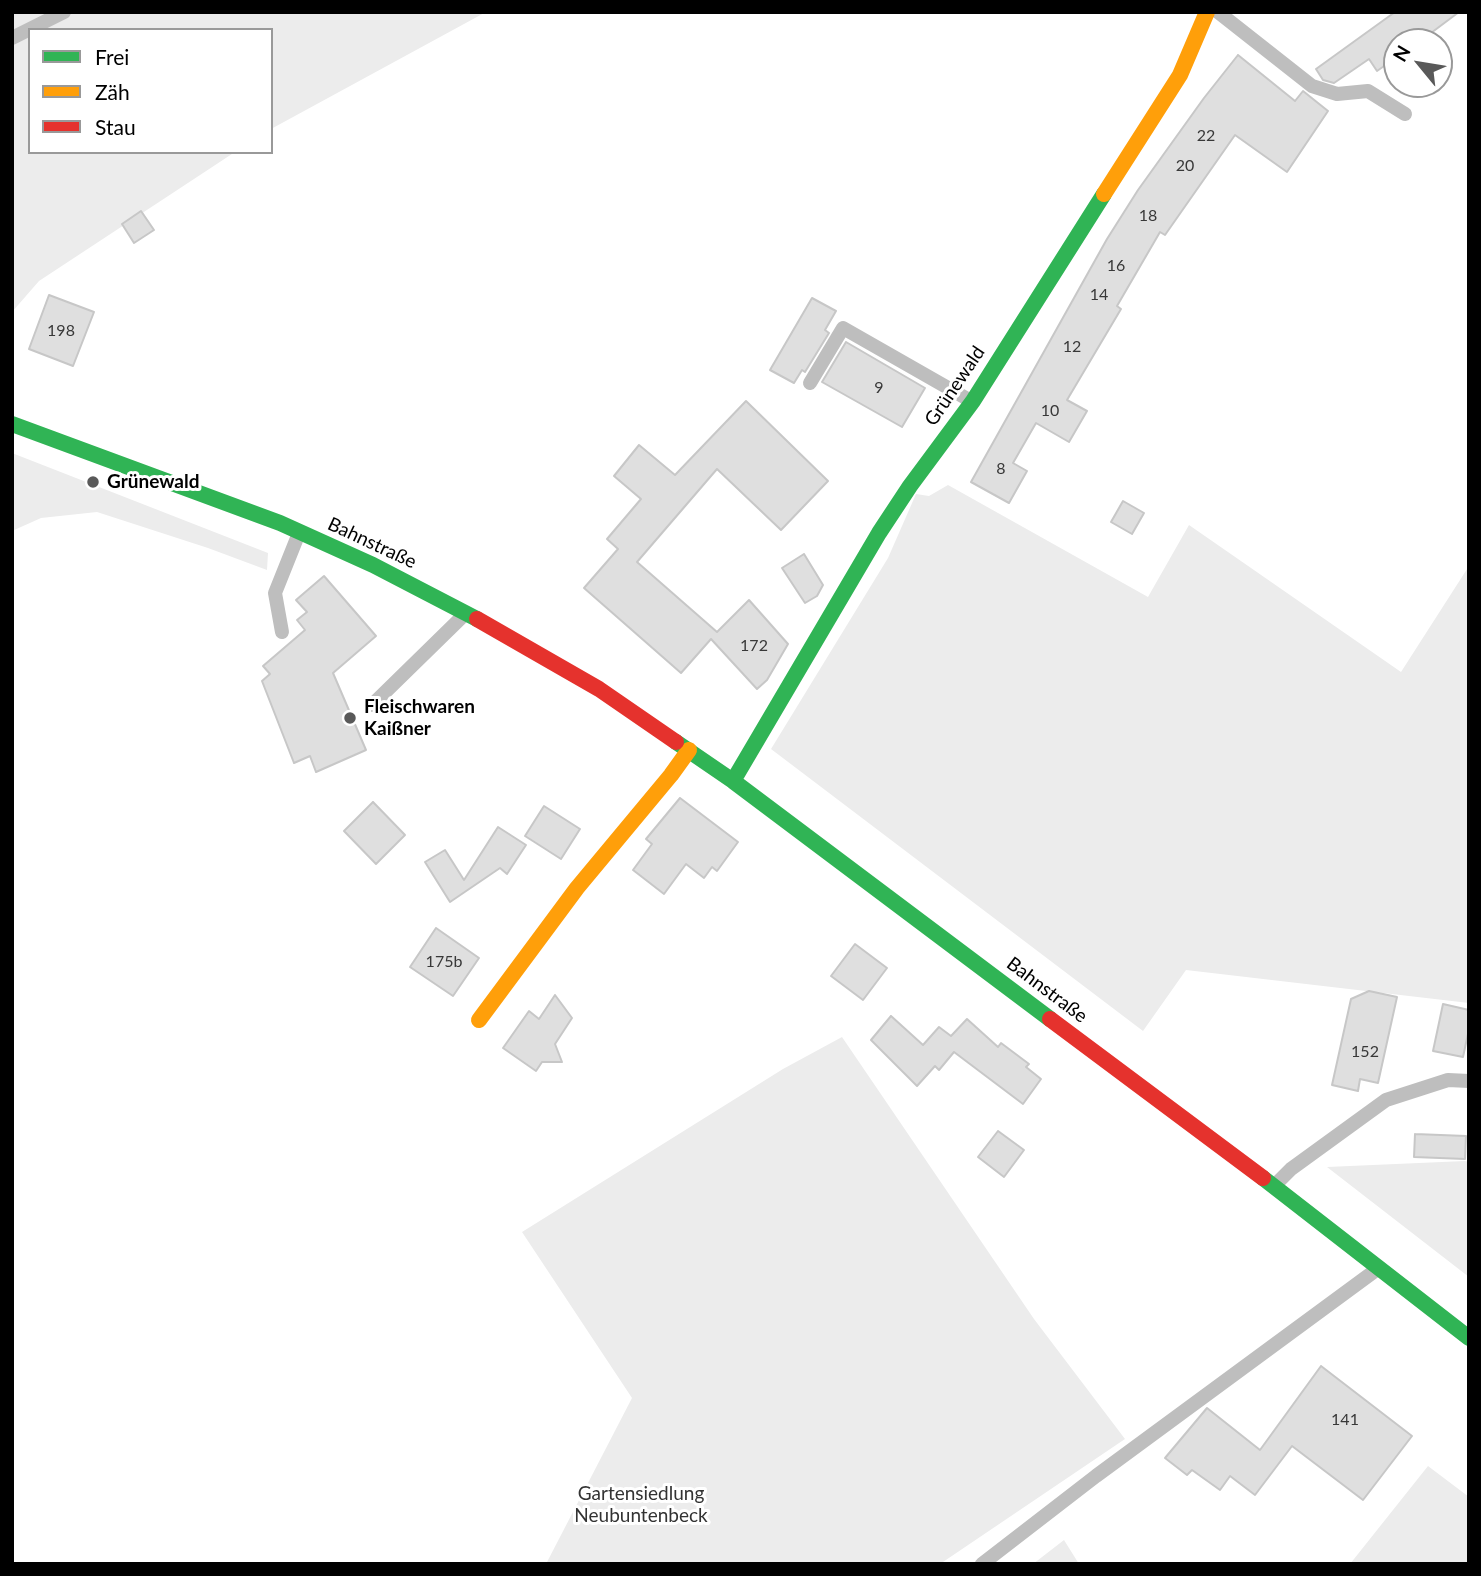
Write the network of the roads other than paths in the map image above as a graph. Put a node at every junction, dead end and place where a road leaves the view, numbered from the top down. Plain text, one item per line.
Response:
1 (64, 12) edge
2 (1206, 12) edge
3 (1218, 12) edge
4 (31, 28) edge
5 (28, 29) edge
6 (12, 37) edge
7 (1405, 114) dead end
8 (810, 383) dead end
9 (973, 401) junction
10 (12, 424) edge
11 (300, 532) junction
12 (466, 613) junction
13 (282, 632) dead end
14 (372, 705) dead end
15 (689, 750) junction
16 (733, 781) junction
17 (479, 1020) dead end
18 (1469, 1081) edge
19 (1273, 1187) junction
20 (1377, 1269) junction
21 (1469, 1338) edge
22 (982, 1564) edge

1 - 4 lane
2 - 9 main road, Grünewald
3 - 7 lane
5 - 6 lane
8 - 9 lane
9 - 16 main road, Grünewald
10 - 11 main road, Bahnstraße
11 - 12 main road, Bahnstraße
11 - 13 lane
12 - 14 lane
12 - 15 main road, Bahnstraße
15 - 16 main road, Bahnstraße
15 - 17 main road
16 - 19 main road, Bahnstraße
18 - 19 lane
19 - 20 main road, Bahnstraße
20 - 21 main road, Bahnstraße
20 - 22 lane

